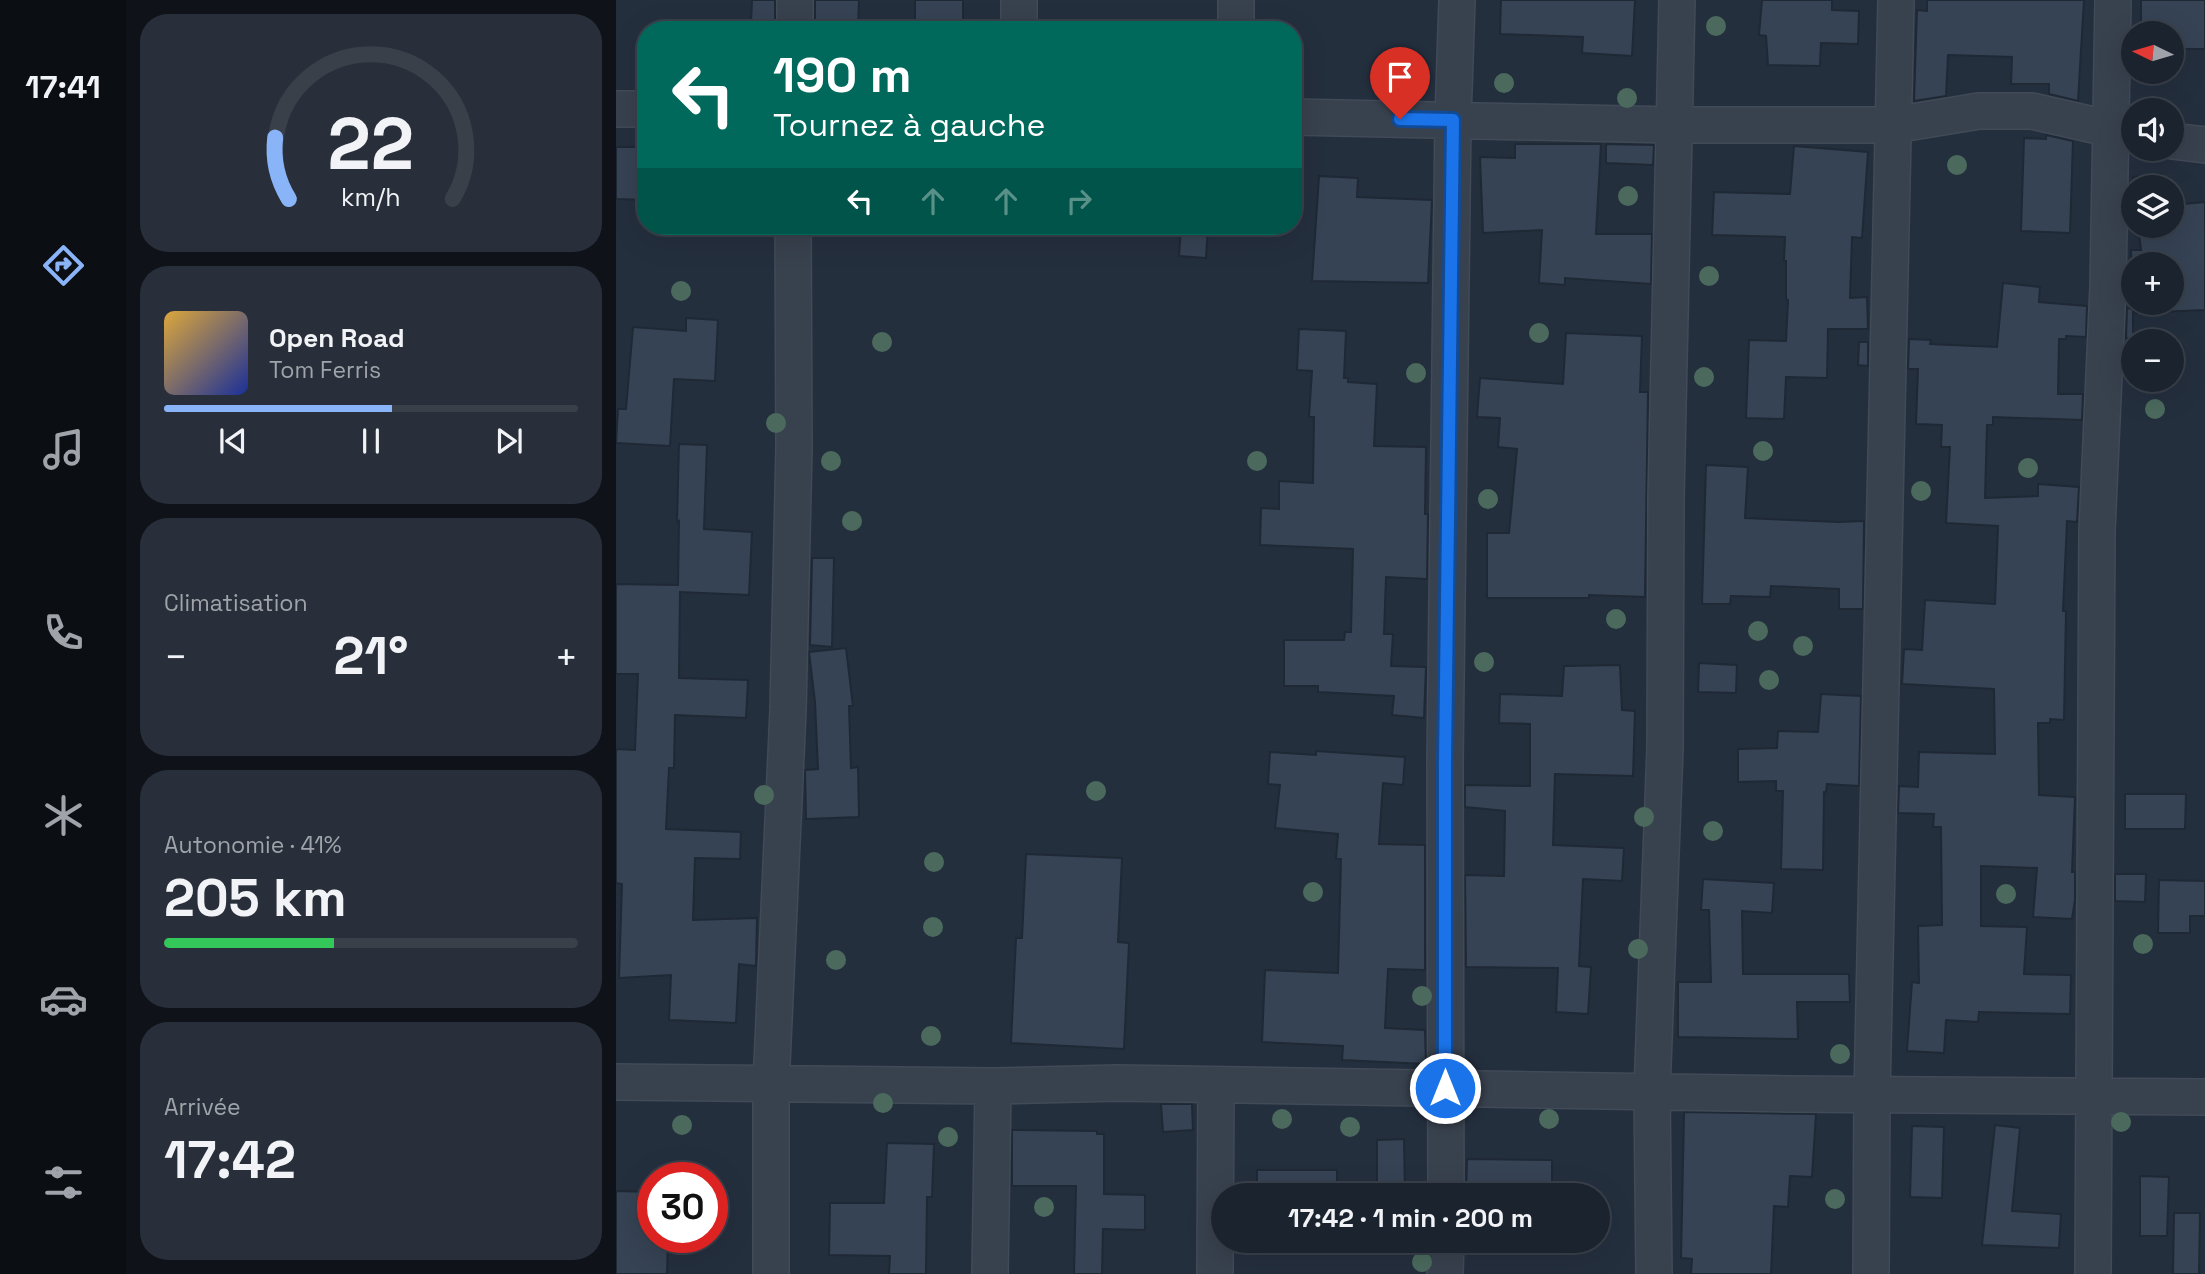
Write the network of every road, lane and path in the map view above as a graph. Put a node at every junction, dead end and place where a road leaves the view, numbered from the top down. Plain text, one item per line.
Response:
1 (795, 0) edge
2 (1019, 0) edge
3 (1236, 0) edge
4 (1457, 0) edge
5 (1677, 0) edge
6 (1896, 0) edge
7 (2113, 0) edge
8 (794, 21) edge
9 (1019, 21) edge
10 (1236, 21) edge
11 (616, 109) edge
12 (637, 109) edge
13 (1302, 117) edge
14 (2121, 117) edge
15 (1453, 120) junction
16 (1673, 125) junction
17 (1894, 125) junction
18 (2121, 132) edge
19 (2184, 142) edge
20 (2121, 143) edge
21 (2205, 145) edge
22 (793, 235) edge
23 (616, 1082) edge
24 (1216, 1085) junction
25 (771, 1086) junction
26 (993, 1086) junction
27 (1445, 1088) junction
28 (1652, 1091) junction
29 (1872, 1094) junction
30 (2093, 1096) junction
31 (2205, 1097) edge
32 (1446, 1183) edge
33 (1446, 1253) edge
34 (771, 1274) edge
35 (989, 1274) edge
36 (1215, 1274) edge
37 (1445, 1274) edge
38 (1654, 1274) edge
39 (1871, 1274) edge
40 (2093, 1274) edge

1 - 8 street
2 - 9 street
3 - 10 street
4 - 15 street
5 - 16 street
6 - 17 street
7 - 14 street
11 - 12 street
13 - 15 street
15 - 16 street
15 - 27 street
16 - 17 street
16 - 28 street
17 - 18 street
17 - 29 street
19 - 21 street
20 - 30 street
22 - 25 street
23 - 25 street
24 - 26 street
24 - 27 street
24 - 36 street
25 - 26 street
25 - 34 street
26 - 35 street
27 - 28 street
27 - 32 street
28 - 29 street
28 - 38 street
29 - 30 street
29 - 39 street
30 - 31 street
30 - 40 street
33 - 37 street

